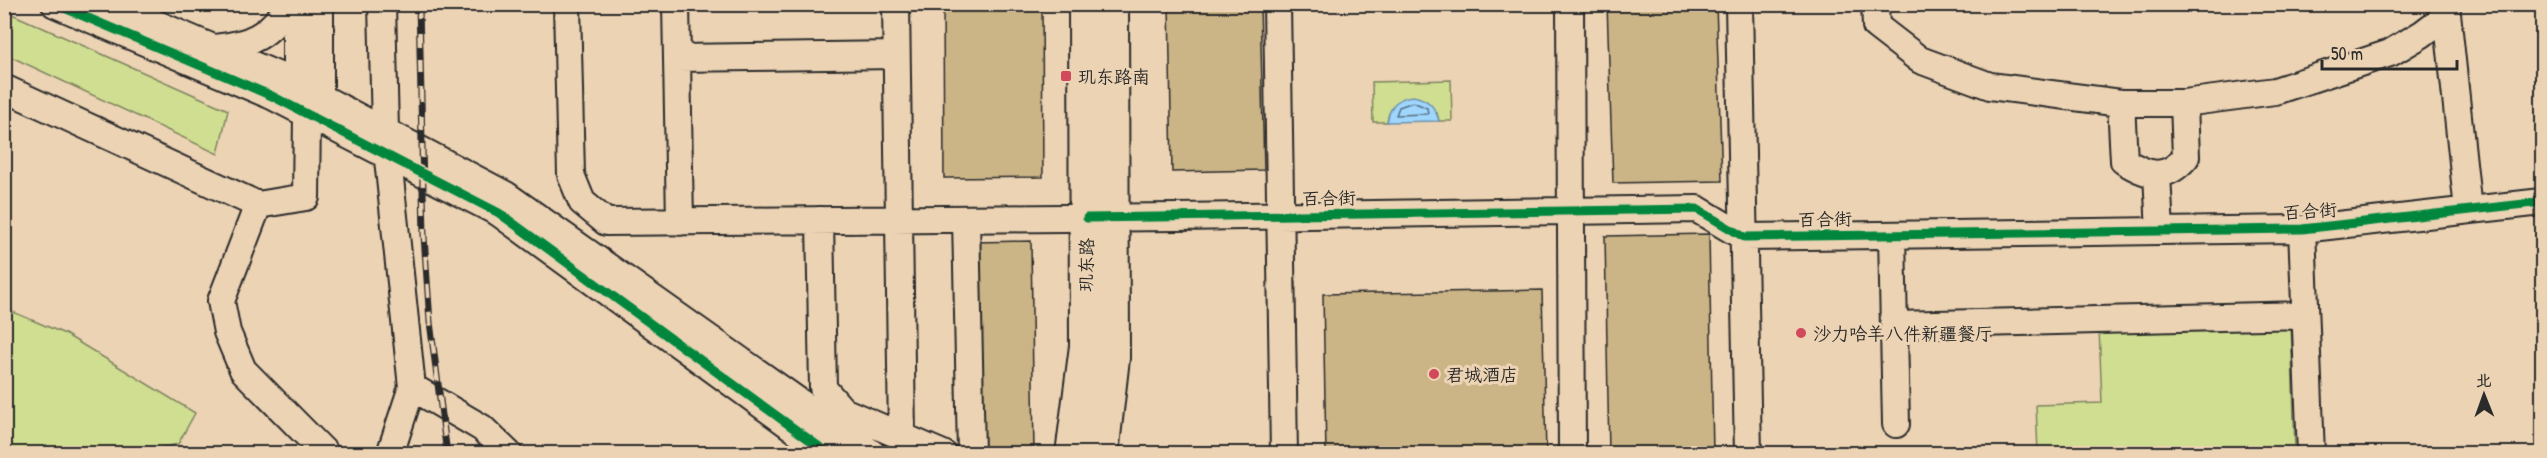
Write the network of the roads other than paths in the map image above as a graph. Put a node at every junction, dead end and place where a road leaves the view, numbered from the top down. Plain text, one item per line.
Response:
1 (54, 4) edge
2 (110, 4) edge
3 (291, 4) edge
4 (296, 4) edge
5 (320, 4) edge
6 (382, 4) edge
7 (567, 4) edge
8 (676, 4) edge
9 (896, 4) edge
10 (1085, 4) edge
11 (1112, 4) edge
12 (1277, 4) edge
13 (1570, 4) edge
14 (1739, 4) edge
15 (1875, 4) edge
16 (2447, 10) edge
17 (214, 48) junction
18 (897, 55) junction
19 (677, 58) junction
20 (296, 84) junction
21 (4, 88) edge
22 (2121, 103) junction
23 (2184, 103) junction
24 (313, 106) junction
25 (386, 143) junction
26 (2157, 174) junction
27 (2542, 202) edge
28 (258, 205) junction
29 (2468, 210) junction
30 (1571, 211) junction
31 (1280, 216) junction
32 (1100, 218) junction
33 (966, 219) junction
34 (820, 220) junction
35 (898, 220) junction
36 (680, 222) junction
37 (2302, 229) junction
38 (2160, 231) junction
39 (1892, 235) junction
40 (1744, 237) junction
41 (2305, 315) junction
42 (1894, 326) junction
43 (412, 387) junction
44 (1896, 424) dead end
45 (902, 437) junction
46 (326, 453) edge
47 (390, 453) edge
48 (509, 453) edge
49 (829, 453) edge
50 (873, 453) edge
51 (943, 453) edge
52 (971, 453) edge
53 (1072, 453) edge
54 (1102, 453) edge
55 (1284, 453) edge
56 (1572, 453) edge
57 (1748, 453) edge
58 (2311, 453) edge

1 - 24 street
2 - 17 street
3 - 17 street
4 - 20 street
5 - 24 street
6 - 25 street
7 - 36 street, 百合街
8 - 19 street
9 - 18 street
10 - 32 main road, 玑东路
11 - 32 main road, 玑东路
12 - 31 street
13 - 30 street
14 - 40 street
15 - 22 street
16 - 23 street
16 - 29 street
17 - 20 street
18 - 19 street
18 - 35 street
19 - 36 street
20 - 24 street
21 - 28 street
22 - 23 street
22 - 26 street
23 - 26 street
24 - 25 street
24 - 28 street
25 - 43 street
25 - 49 street
25 - 50 street
26 - 38 street
27 - 29 street, 百合街
28 - 46 street
29 - 37 street, 百合街
30 - 31 street, 百合街
30 - 40 street, 百合街
30 - 56 street
31 - 32 street, 百合街
31 - 55 street
32 - 33 street, 百合街
32 - 53 main road, 玑东路
32 - 54 main road, 玑东路
33 - 35 street, 百合街
33 - 52 street
34 - 35 street, 百合街
34 - 36 street, 百合街
34 - 45 street
35 - 45 street
37 - 38 street, 百合街
37 - 41 street
38 - 39 street, 百合街
39 - 40 street, 百合街
39 - 42 street
40 - 57 street
41 - 42 street
41 - 58 street
42 - 44 street
43 - 47 street
43 - 48 street
45 - 51 street

